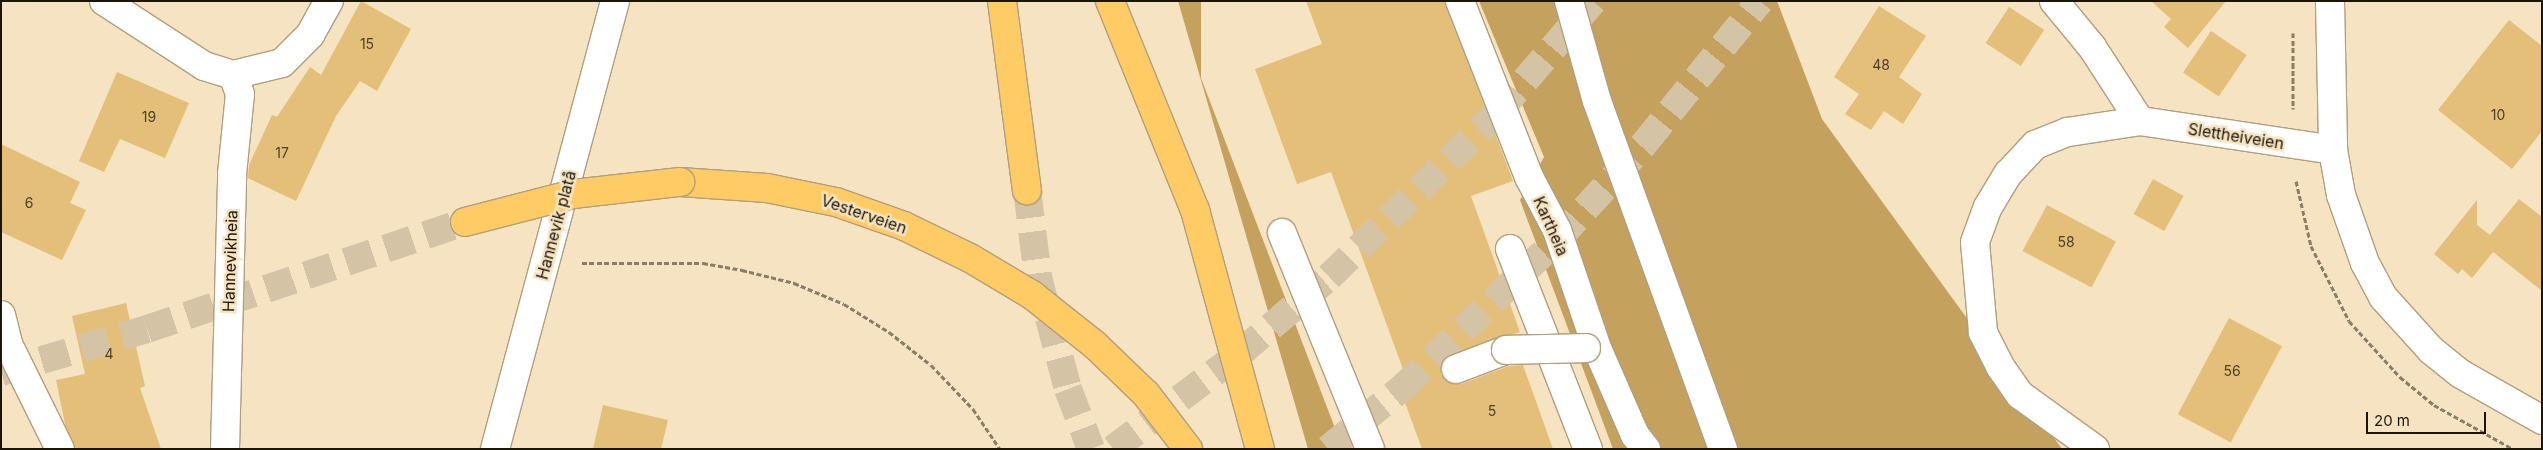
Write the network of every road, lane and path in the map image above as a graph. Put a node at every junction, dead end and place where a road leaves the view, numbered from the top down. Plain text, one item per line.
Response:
1 (104, 1) edge
2 (329, 1) edge
3 (615, 1) edge
4 (1002, 1) edge
5 (1110, 1) edge
6 (1460, 1) edge
7 (1569, 1) edge
8 (2054, 1) edge
9 (2330, 1) edge
10 (233, 75) junction
11 (2140, 120) junction
12 (2333, 150) junction
13 (1027, 190) tunnel mouth
14 (465, 222) tunnel mouth
15 (1282, 233) dead end
16 (1510, 250) dead end
17 (547, 260) junction
18 (1, 315) edge
19 (1592, 348) junction
20 (1456, 368) dead end
21 (2542, 420) edge
22 (1640, 442) edge
23 (60, 449) edge
24 (225, 449) edge
25 (495, 449) edge
26 (1000, 449) edge
27 (1188, 449) edge
28 (1260, 449) edge
29 (1370, 449) edge
30 (1588, 449) edge
31 (1722, 449) edge
32 (2096, 449) edge

1 - 10 street
2 - 10 street
3 - 17 street, Hannevik platå
4 - 13 highway
5 - 28 highway
6 - 19 street, Kartheia
7 - 31 street
8 - 11 street
9 - 12 street
10 - 24 street, Hannevikheia
11 - 12 street, Slettheiveien
11 - 32 street, Slettheiveien
12 - 21 street
14 - 27 highway, Vesterveien, bridge
15 - 29 street
16 - 30 street
17 - 25 street, Hannevik platå
17 - 26 path
18 - 23 street
19 - 20 street, bridge
19 - 22 street, Kartheia

